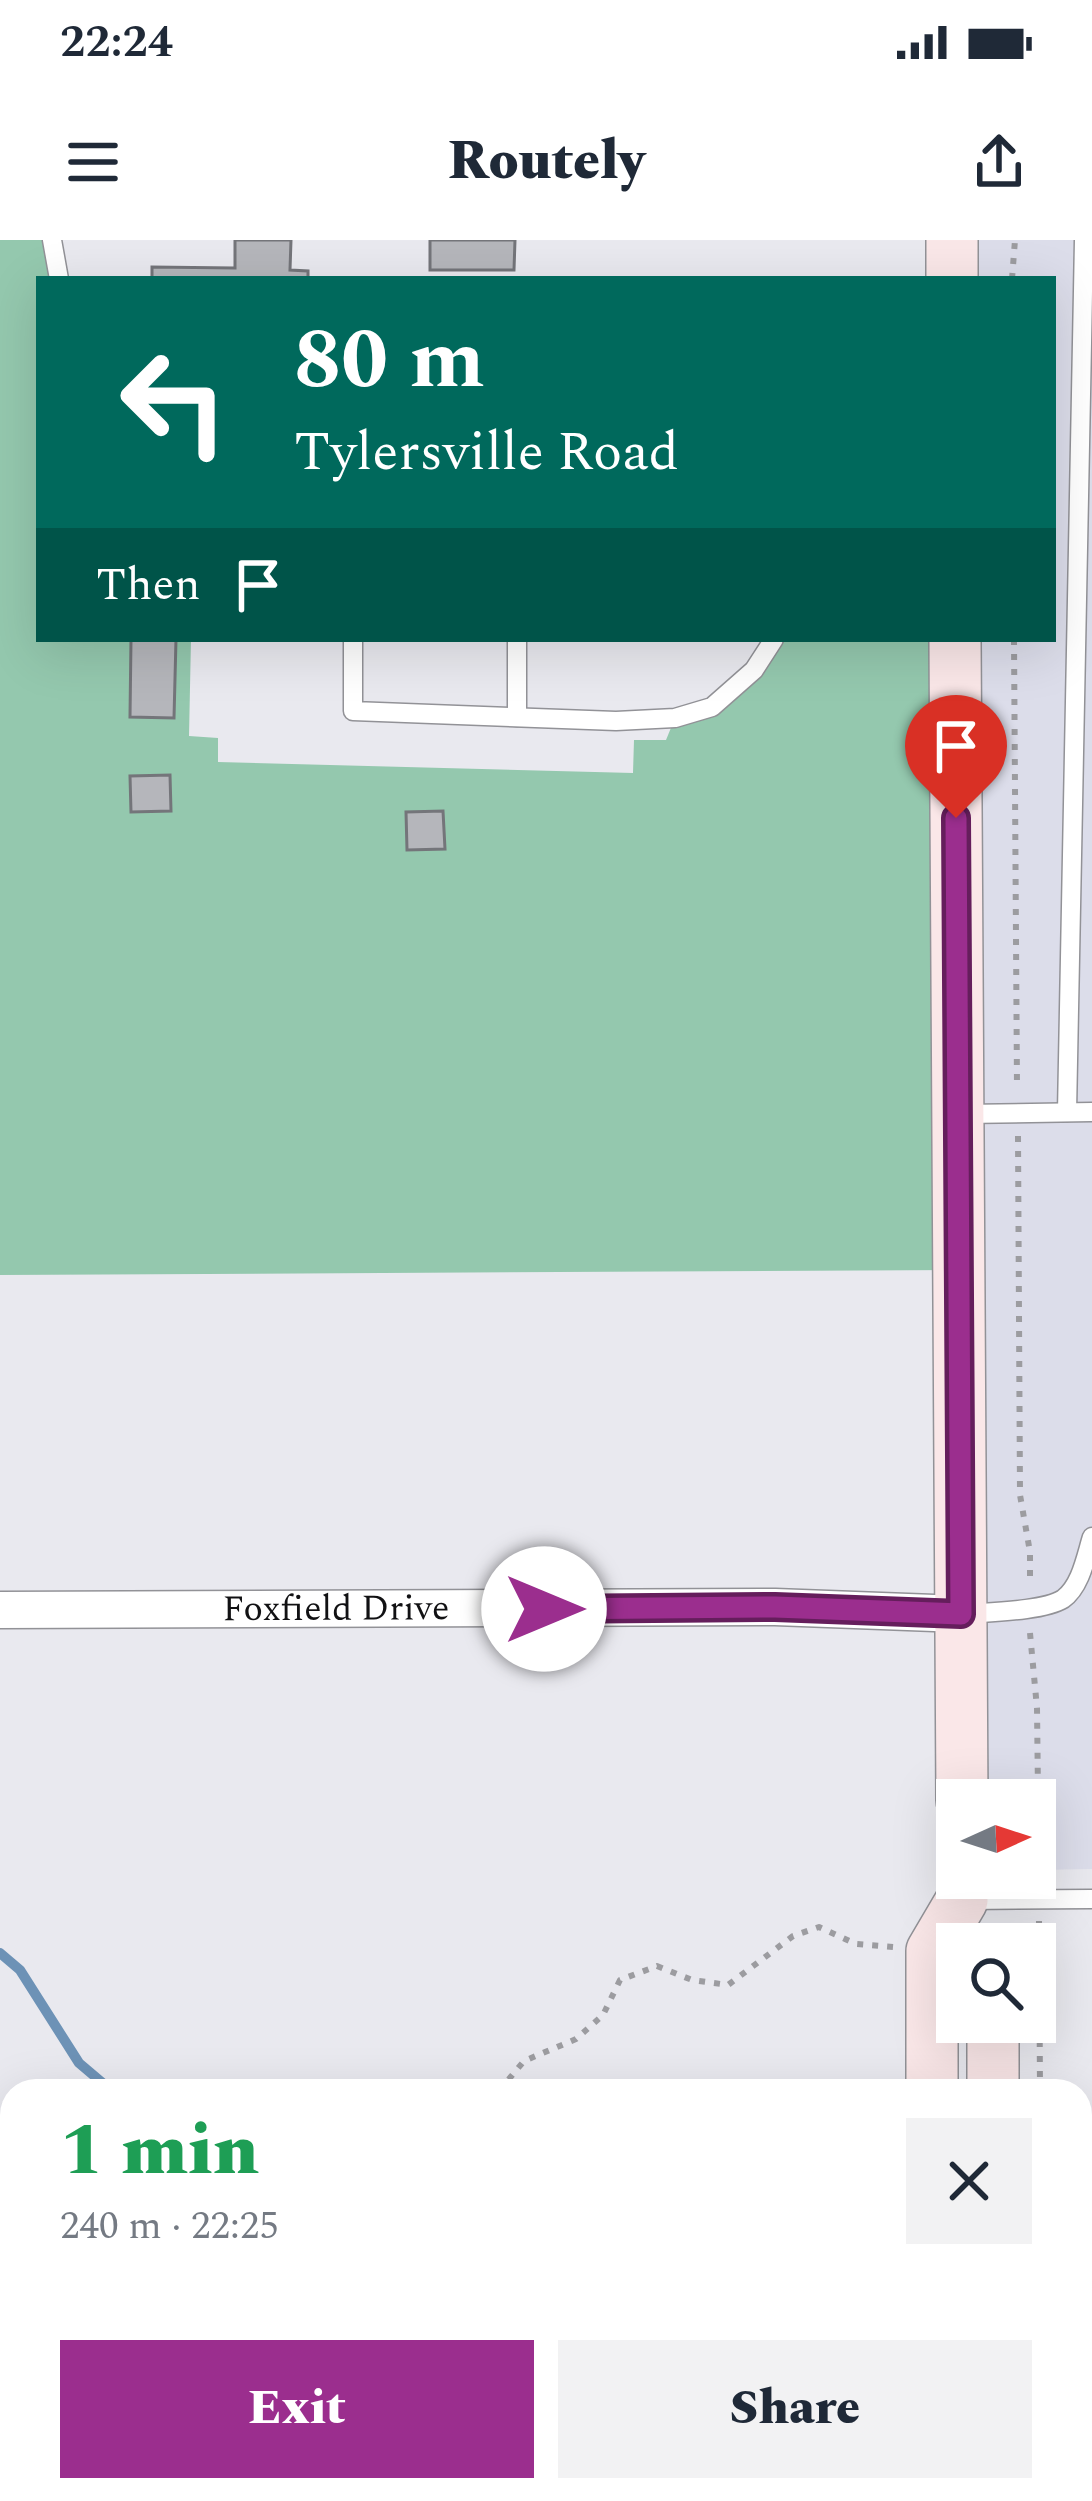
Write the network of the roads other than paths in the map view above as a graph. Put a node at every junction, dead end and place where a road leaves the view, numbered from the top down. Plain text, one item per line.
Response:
1 (52, 240) edge
2 (952, 240) edge
3 (1084, 240) edge
4 (1088, 264) edge
5 (58, 276) edge
6 (952, 276) edge
7 (1077, 566) junction
8 (1056, 567) edge
9 (353, 642) edge
10 (518, 642) edge
11 (772, 642) edge
12 (955, 642) edge
13 (517, 718) junction
14 (1067, 1112) junction
15 (1092, 1112) edge
16 (958, 1114) junction
17 (1092, 1537) edge
18 (0, 1610) edge
19 (961, 1614) junction
20 (962, 1779) edge
21 (1092, 1899) edge
22 (971, 1907) edge
23 (993, 2043) edge
24 (932, 2079) edge
25 (993, 2079) edge

1 - 5 lane
2 - 6 main road
3 - 4 lane
4 - 7 lane
7 - 8 lane
7 - 14 lane
9 - 13 lane
10 - 13 lane
11 - 13 lane
12 - 16 main road
14 - 15 lane
14 - 16 lane
16 - 19 main road
17 - 19 lane
18 - 19 street, Foxfield Drive
19 - 20 main road
21 - 22 lane
22 - 24 main road
23 - 25 main road

